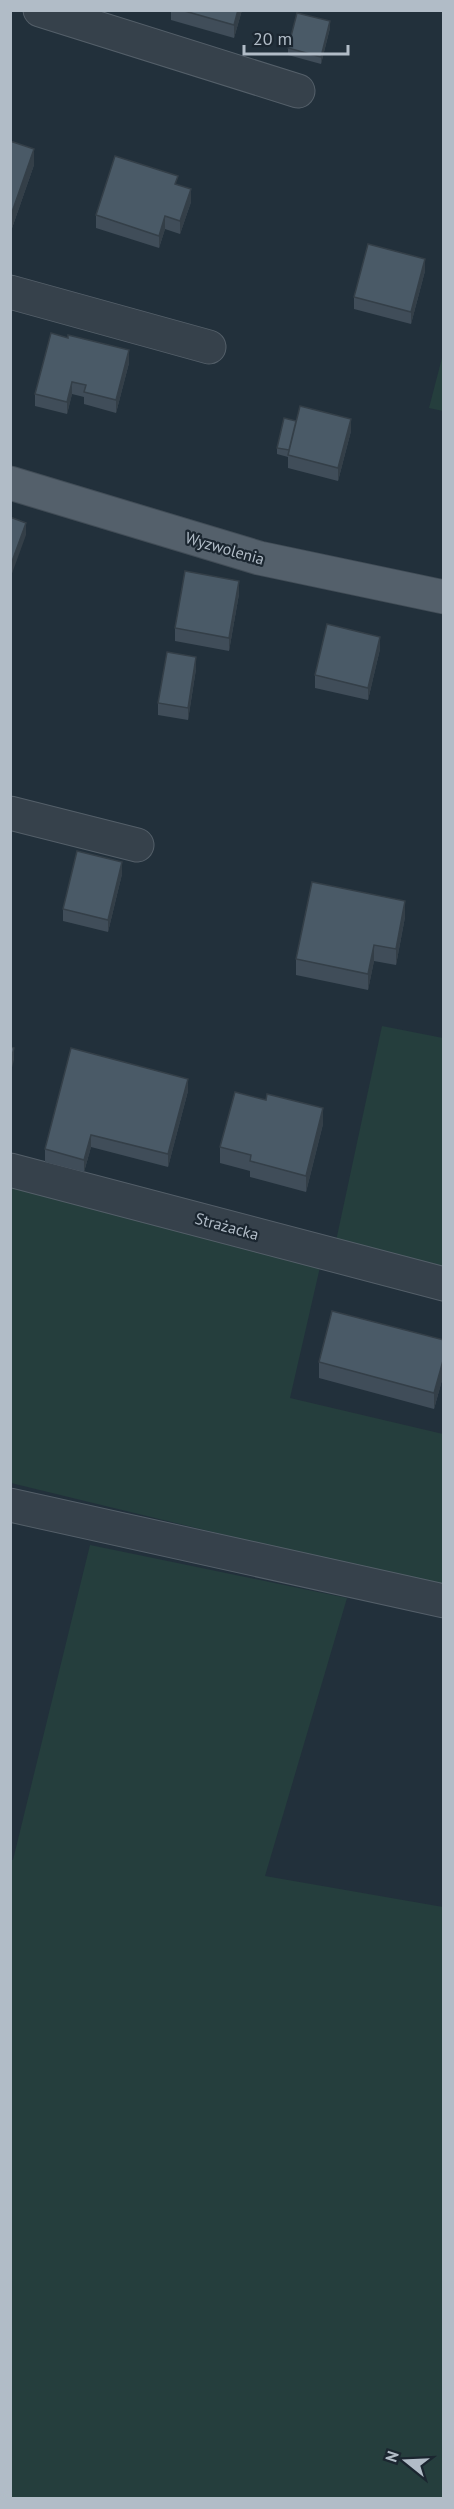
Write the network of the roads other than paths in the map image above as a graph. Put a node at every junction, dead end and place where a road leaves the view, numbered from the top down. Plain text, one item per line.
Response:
1 (40, 10) edge
2 (298, 91) dead end
3 (10, 292) edge
4 (209, 347) dead end
5 (10, 483) edge
6 (444, 597) edge
7 (10, 813) edge
8 (137, 844) dead end
9 (10, 1170) edge
10 (444, 1284) edge
11 (10, 1505) edge
12 (444, 1601) edge

1 - 2 street
3 - 4 street
5 - 6 main road, Wyzwolenia
7 - 8 street
9 - 10 street, Strażacka
11 - 12 street

